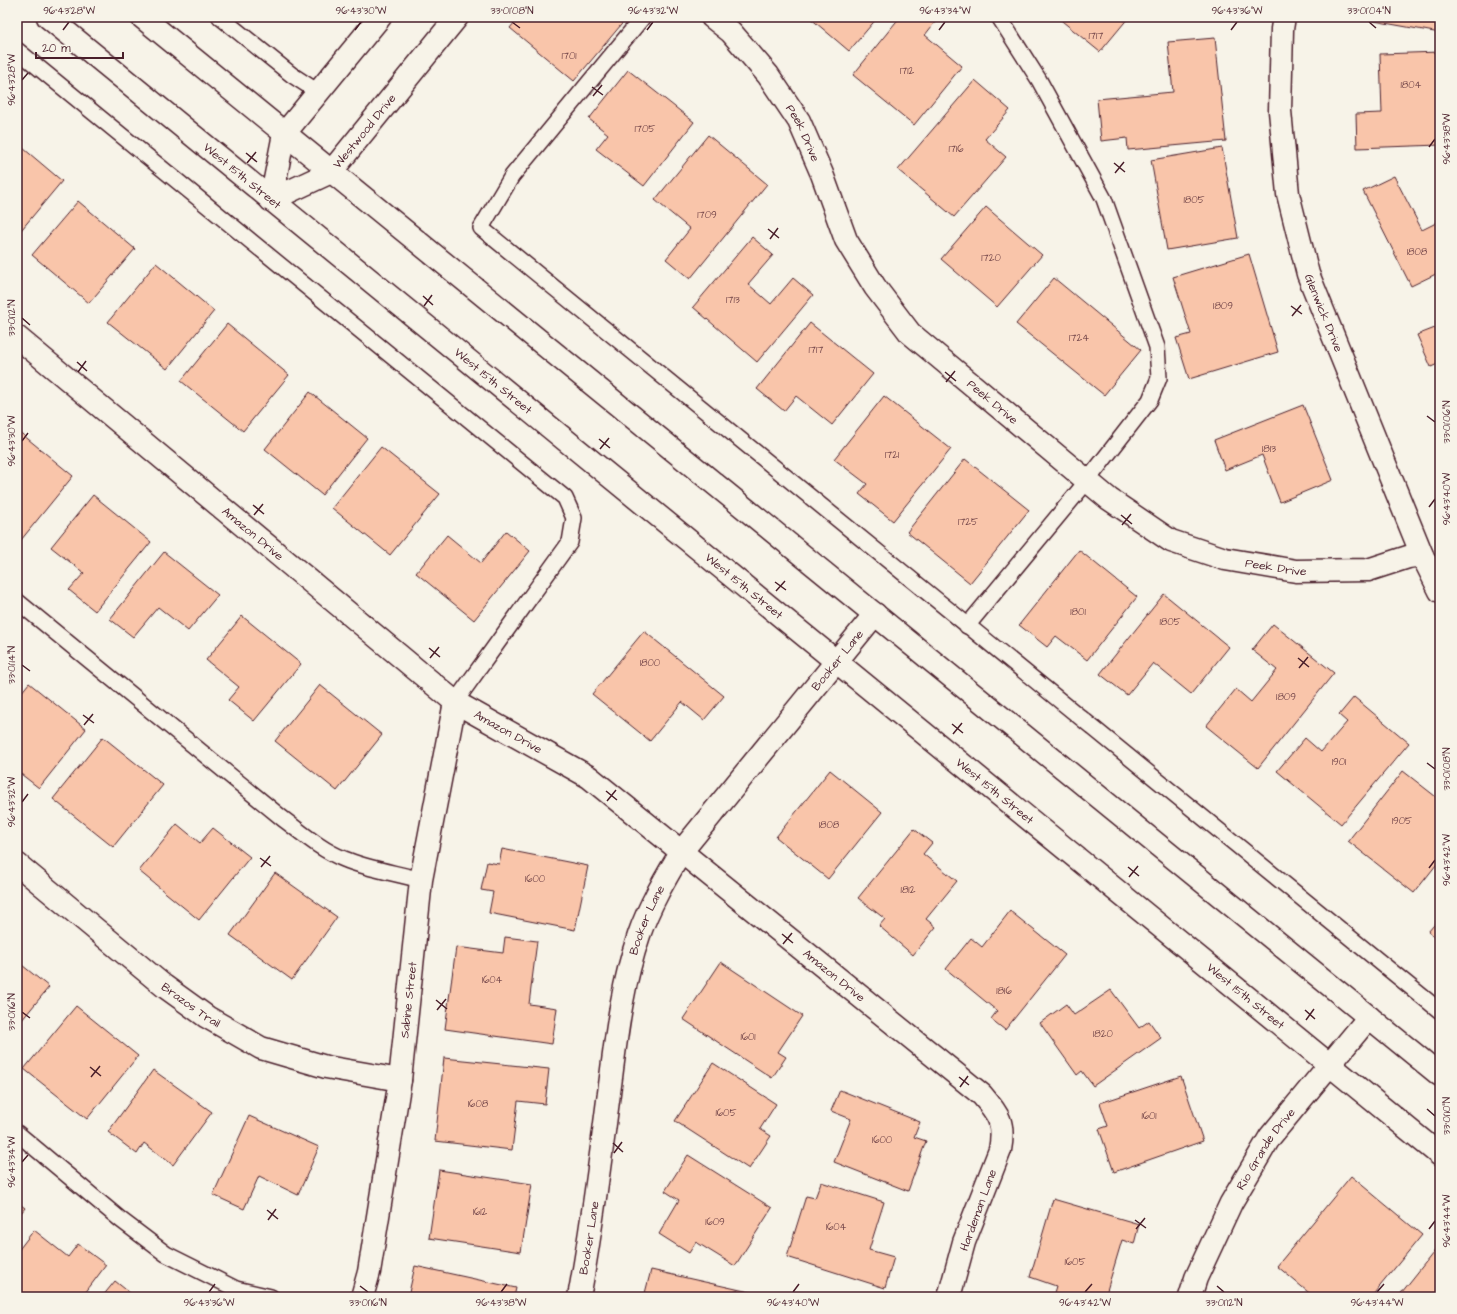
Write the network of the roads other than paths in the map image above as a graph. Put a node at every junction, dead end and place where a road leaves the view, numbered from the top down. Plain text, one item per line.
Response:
1 (48, 17) edge
2 (142, 17) edge
3 (220, 17) edge
4 (380, 17) edge
5 (457, 17) edge
6 (643, 17) edge
7 (712, 17) edge
8 (999, 17) edge
9 (1284, 17) edge
10 (17, 50) edge
11 (318, 92) junction
12 (284, 134) junction
13 (331, 172) junction
14 (271, 200) junction
15 (17, 337) edge
16 (1087, 481) junction
17 (1422, 556) junction
18 (1440, 591) edge
19 (17, 601) edge
20 (875, 614) junction
21 (967, 626) junction
22 (836, 661) junction
23 (455, 702) junction
24 (681, 852) junction
25 (17, 864) edge
26 (421, 880) junction
27 (1440, 1011) edge
28 (1369, 1017) junction
29 (1329, 1065) junction
30 (1440, 1075) edge
31 (400, 1080) junction
32 (1001, 1122) joint
33 (17, 1132) edge
34 (1440, 1155) edge
35 (271, 1297) edge
36 (362, 1297) edge
37 (579, 1297) edge
38 (949, 1297) edge
39 (1190, 1297) edge

1 - 14 street, West 15th Street
2 - 12 street
3 - 11 lane
4 - 11 street
5 - 13 street, Westwood Drive
6 - 21 lane
7 - 16 street, Peek Drive
8 - 16 lane
9 - 17 street, Glenwick Drive
10 - 23 lane
11 - 12 street
12 - 13 street
12 - 14 street
13 - 14 street, Westwood Drive
13 - 20 street
14 - 22 street, West 15th Street
15 - 23 street, Amazon Drive
16 - 17 street, Peek Drive
16 - 21 lane
17 - 18 street, Glenwick Drive
19 - 26 lane
20 - 22 street, Booker Lane
20 - 28 street
21 - 27 lane
22 - 24 street, Booker Lane
22 - 29 street, West 15th Street
23 - 24 street, Amazon Drive
23 - 26 street, Sabine Street
24 - 32 street, Amazon Drive
24 - 37 street, Booker Lane
25 - 31 street, Brazos Trail
26 - 31 street, Sabine Street
28 - 29 street, Rio Grande Drive
28 - 30 street
29 - 34 street, West 15th Street
29 - 39 street, Rio Grande Drive
31 - 36 street, Sabine Street
32 - 38 street, Hardeman Lane
33 - 35 lane

